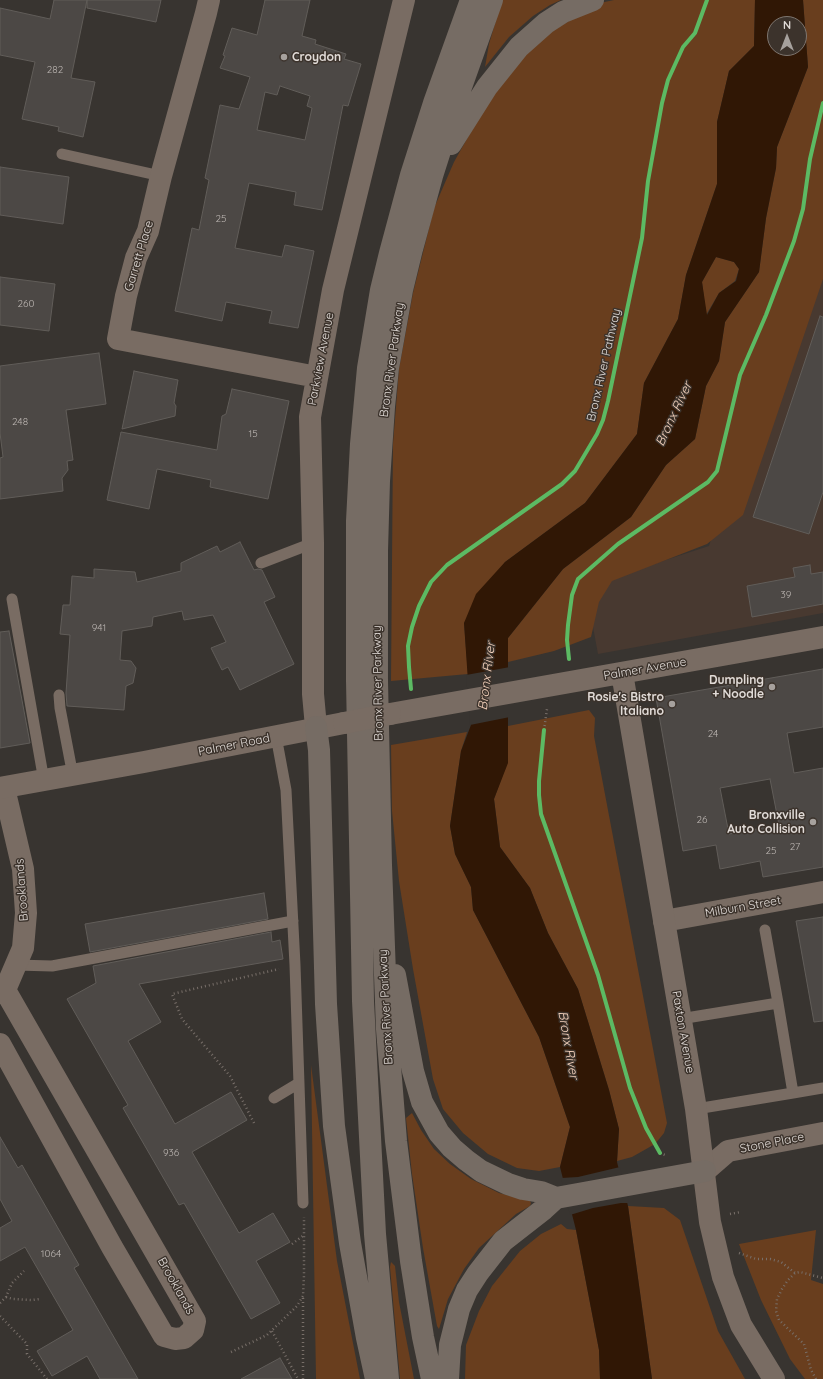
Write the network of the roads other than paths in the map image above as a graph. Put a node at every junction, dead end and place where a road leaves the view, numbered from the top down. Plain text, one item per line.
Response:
1 (209, 0) edge
2 (404, 0) edge
3 (471, 0) edge
4 (492, 0) edge
5 (593, 0) edge
6 (62, 154) dead end
7 (161, 176) junction
8 (432, 176) junction
9 (317, 377) junction
10 (313, 543) junction
11 (262, 563) dead end
12 (12, 599) dead end
13 (823, 637) edge
14 (622, 673) junction
15 (59, 695) dead end
16 (467, 700) joint
17 (316, 727) junction
18 (276, 736) junction
19 (73, 776) junction
20 (44, 781) junction
21 (2, 788) edge
22 (823, 892) edge
23 (382, 909) junction
24 (293, 920) junction
25 (664, 920) junction
26 (765, 930) dead end
27 (16, 965) junction
28 (3, 991) edge
29 (778, 1003) junction
30 (680, 1019) junction
31 (0, 1044) edge
32 (299, 1083) junction
33 (823, 1088) edge
34 (793, 1092) junction
35 (274, 1098) dead end
36 (696, 1109) junction
37 (77, 1113) junction
38 (47, 1129) junction
39 (823, 1133) edge
40 (704, 1171) junction
41 (556, 1198) junction
42 (304, 1203) dead end
43 (376, 1379) edge
44 (388, 1379) edge
45 (432, 1379) edge
46 (448, 1379) edge
47 (774, 1379) edge

1 - 7 street, Garrett Place
2 - 9 street, Parkview Avenue
3 - 44 highway, Bronx River Parkway
4 - 8 highway, Bronx River Parkway
5 - 8 highway
6 - 7 lane
7 - 9 street, Garrett Place
8 - 23 highway, Bronx River Parkway
9 - 10 street, Parkview Avenue
10 - 11 lane
10 - 17 street, Parkview Avenue
12 - 20 lane
13 - 14 street, Palmer Avenue
14 - 16 street, Palmer Avenue
14 - 25 street, Paxton Avenue
15 - 19 lane
16 - 17 street, Palmer Road, bridge
17 - 18 street, Palmer Road
17 - 43 highway
18 - 19 street, Palmer Road
18 - 24 lane
19 - 20 street, Palmer Road
20 - 21 street, Palmer Road
21 - 27 street, Brooklands
22 - 25 street, Milburn Street
23 - 41 highway
23 - 45 highway, Bronx River Parkway
24 - 27 lane
24 - 32 lane
25 - 30 street, Paxton Avenue
26 - 29 lane
27 - 28 street, Brooklands
28 - 37 street, Brooklands
29 - 30 lane
29 - 34 lane
30 - 36 street, Paxton Avenue
31 - 38 street, Brooklands
32 - 35 lane
32 - 42 lane
33 - 34 lane
34 - 36 lane
36 - 40 street, Paxton Avenue
37 - 38 street
37 - 38 street, Brooklands
39 - 40 street, Stone Place
40 - 41 highway
40 - 47 street, Paxton Avenue
41 - 46 highway

